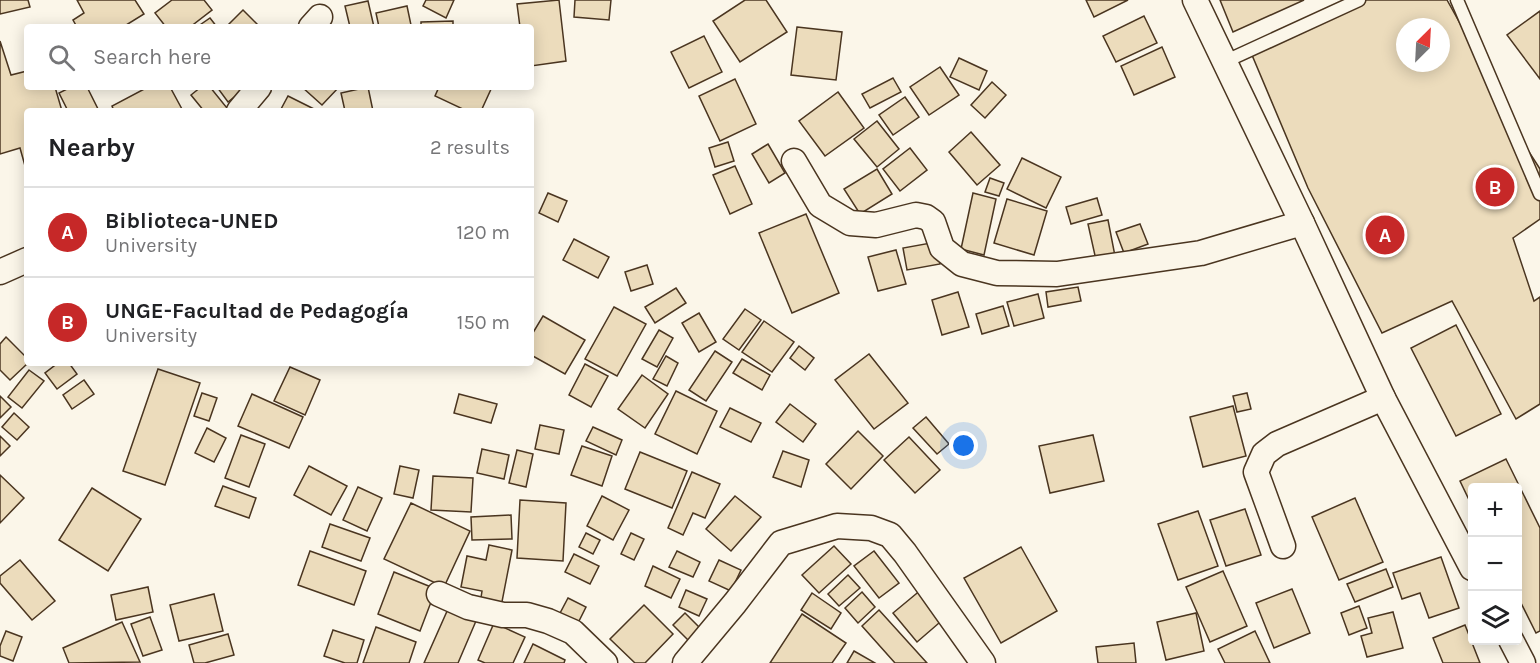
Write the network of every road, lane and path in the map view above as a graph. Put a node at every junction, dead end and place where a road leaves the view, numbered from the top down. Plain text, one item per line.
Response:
1 (1195, 0) edge
2 (1359, 0) edge
3 (1457, 0) edge
4 (1224, 62) junction
5 (256, 90) edge
6 (241, 108) edge
7 (794, 161) dead end
8 (1540, 194) edge
9 (1302, 223) junction
10 (24, 261) edge
11 (0, 272) edge
12 (1383, 398) junction
13 (1284, 546) dead end
14 (1468, 559) edge
15 (439, 594) dead end
16 (1514, 645) edge
17 (605, 663) edge
18 (685, 663) edge
19 (983, 663) edge
20 (1523, 663) edge

1 - 4 street
2 - 4 lane
3 - 8 lane
4 - 9 street
5 - 6 street
7 - 9 street
9 - 12 street
10 - 11 street
12 - 13 street
12 - 14 street
15 - 17 street
16 - 20 street
18 - 19 street

